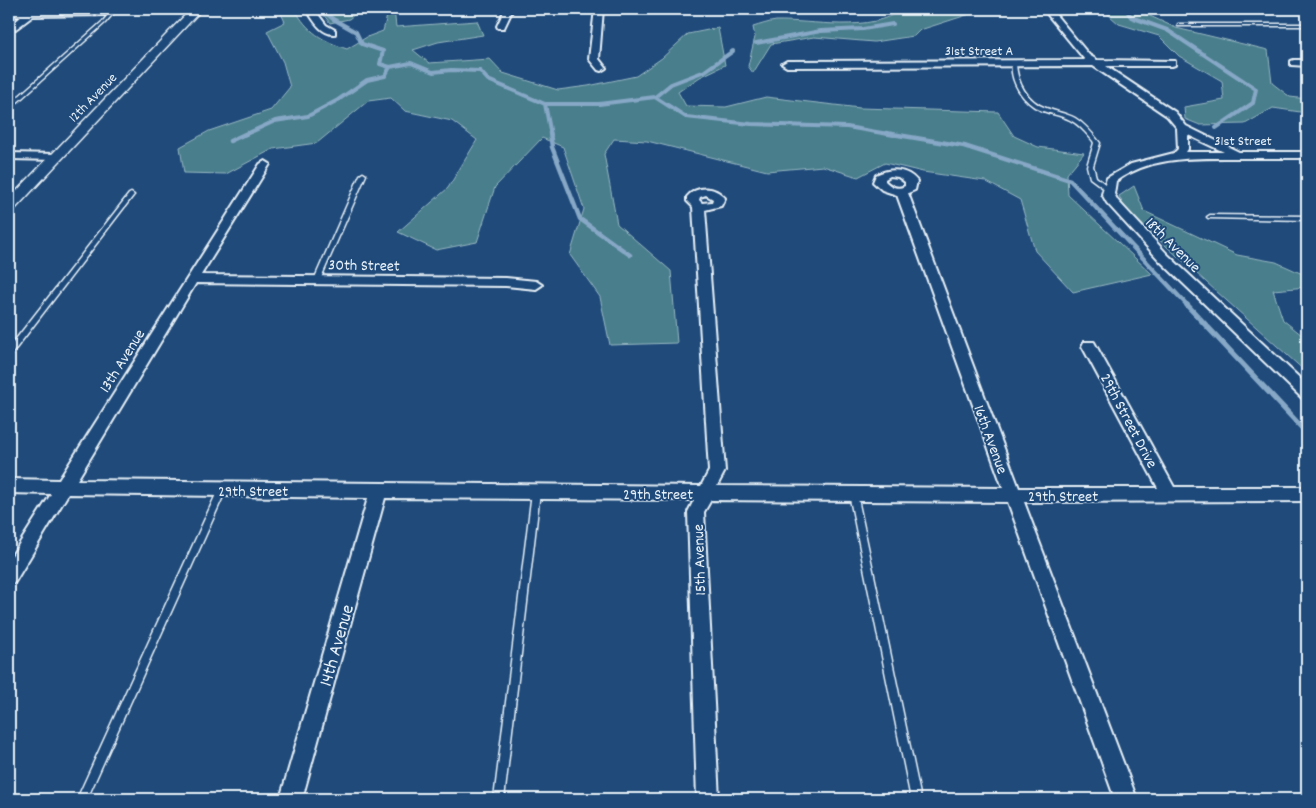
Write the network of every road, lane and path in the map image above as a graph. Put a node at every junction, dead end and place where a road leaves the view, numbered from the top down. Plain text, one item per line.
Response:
1 (197, 9) edge
2 (310, 9) edge
3 (509, 9) edge
4 (600, 9) edge
5 (1046, 9) edge
6 (34, 11) edge
7 (113, 11) edge
8 (9, 14) edge
9 (1180, 25) dead end
10 (1307, 25) edge
11 (501, 26) dead end
12 (9, 31) edge
13 (332, 32) dead end
14 (1014, 63) junction
15 (1094, 63) junction
16 (1172, 63) dead end
17 (1294, 63) dead end
18 (1307, 63) edge
19 (787, 64) dead end
20 (601, 68) dead end
21 (9, 107) edge
22 (1182, 128) junction
23 (1178, 155) junction
24 (1243, 155) junction
25 (1307, 155) edge
26 (9, 156) edge
27 (56, 157) junction
28 (265, 164) dead end
29 (363, 175) dead end
30 (1108, 189) junction
31 (901, 191) dead end
32 (131, 195) dead end
33 (698, 206) dead end
34 (9, 207) edge
35 (1210, 217) dead end
36 (1307, 218) edge
37 (192, 279) junction
38 (317, 280) junction
39 (536, 285) dead end
40 (1089, 346) dead end
41 (9, 353) edge
42 (1307, 394) edge
43 (9, 486) edge
44 (64, 486) junction
45 (222, 490) junction
46 (379, 490) junction
47 (536, 492) junction
48 (705, 493) junction
49 (854, 494) junction
50 (1307, 494) edge
51 (1170, 495) junction
52 (1013, 496) junction
53 (9, 576) edge
54 (82, 799) edge
55 (291, 799) edge
56 (499, 799) edge
57 (708, 799) edge
58 (916, 799) edge
59 (1126, 799) edge

1 - 27 street, 12th Avenue
2 - 13 street
3 - 11 street
4 - 20 street
5 - 15 street
6 - 7 street
6 - 8 street
6 - 12 street
7 - 21 lane
9 - 10 lane
14 - 15 street, 31st Street A
14 - 19 street, 31st Street A
14 - 30 lane
15 - 16 street, 31st Street A
15 - 22 street
17 - 18 street
22 - 23 street
22 - 24 street
23 - 24 street, 31st Street
23 - 30 street
24 - 25 street, 31st Street
26 - 27 street
27 - 34 street, 12th Avenue
28 - 37 street, 13th Avenue
29 - 38 lane
30 - 42 street, 18th Avenue
31 - 52 street, 16th Avenue
32 - 41 lane
33 - 48 street, 15th Avenue
35 - 36 lane
37 - 38 street, 30th Street
37 - 44 street, 13th Avenue
38 - 39 street, 30th Street
40 - 51 street, 29th Street Drive
43 - 44 street, 29th Street
44 - 45 street, 29th Street
44 - 53 street, 13th Avenue
45 - 46 street, 29th Street
45 - 54 lane
46 - 47 street, 29th Street
46 - 55 street, 14th Avenue
47 - 48 street, 29th Street
47 - 56 lane
48 - 49 street, 29th Street
48 - 57 street, 15th Avenue
49 - 52 street, 29th Street
49 - 58 lane
50 - 51 street, 29th Street
51 - 52 street, 29th Street
52 - 59 street, 16th Avenue

